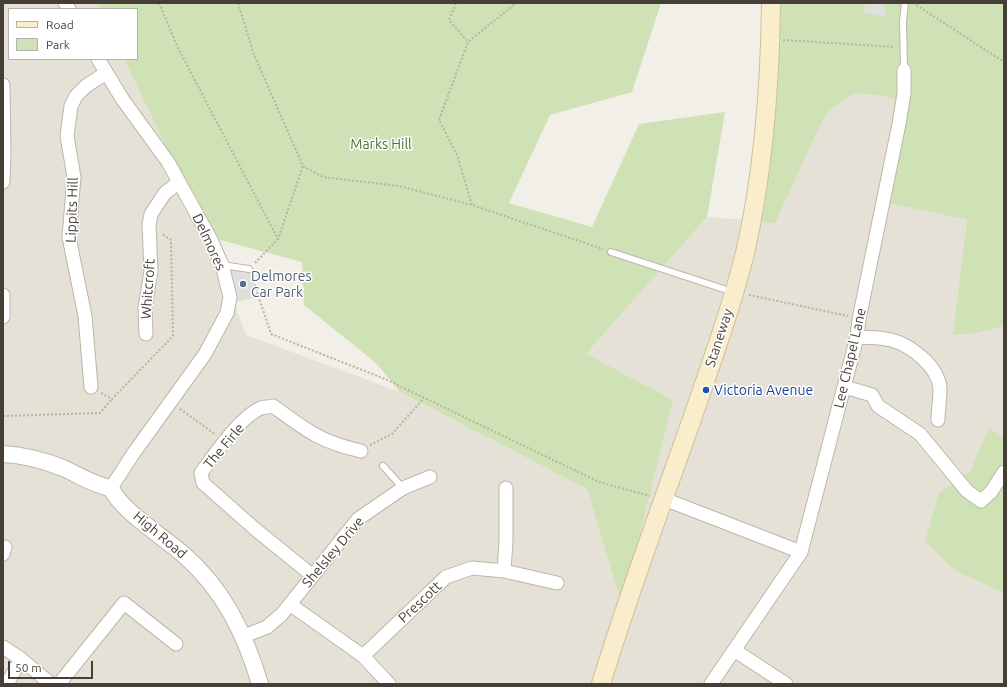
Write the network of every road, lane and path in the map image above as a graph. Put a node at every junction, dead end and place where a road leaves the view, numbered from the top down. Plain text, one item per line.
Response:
1 (158, 3) edge
2 (238, 3) edge
3 (456, 3) edge
4 (516, 3) edge
5 (771, 3) edge
6 (905, 3) edge
7 (913, 3) edge
8 (770, 39) junction
9 (468, 42) junction
10 (904, 47) junction
11 (99, 60) edge
12 (1004, 62) edge
13 (904, 70) joint
14 (106, 73) junction
15 (3, 85) edge
16 (303, 166) junction
17 (3, 182) edge
18 (178, 183) junction
19 (472, 205) junction
20 (278, 239) junction
21 (611, 252) joint
22 (222, 265) junction
23 (249, 270) junction
24 (734, 292) junction
25 (3, 295) edge
26 (3, 318) edge
27 (859, 319) junction
28 (146, 334) dead end
29 (857, 337) junction
30 (91, 387) dead end
31 (845, 387) junction
32 (424, 398) junction
33 (112, 399) dead end
34 (171, 402) junction
35 (3, 416) edge
36 (938, 420) dead end
37 (225, 441) junction
38 (361, 451) joint
39 (3, 454) edge
40 (383, 466) dead end
41 (1004, 472) edge
42 (430, 477) dead end
43 (111, 488) junction
44 (403, 488) junction
45 (506, 488) dead end
46 (638, 494) dead end
47 (664, 499) junction
48 (801, 552) junction
49 (504, 571) junction
50 (313, 576) junction
51 (557, 582) dead end
52 (291, 605) junction
53 (244, 636) junction
54 (176, 644) dead end
55 (3, 647) edge
56 (734, 650) junction
57 (363, 656) junction
58 (21, 659) junction
59 (7, 684) edge
60 (51, 684) edge
61 (59, 684) edge
62 (260, 684) edge
63 (389, 684) edge
64 (601, 684) edge
65 (711, 684) edge
66 (786, 684) edge

1 - 20 path
2 - 16 path
3 - 9 path
4 - 9 path
5 - 8 main road, Staneway
6 - 10 lane, Lee Chapel Lane
7 - 12 path
8 - 10 path
8 - 24 main road, Staneway
9 - 19 path
10 - 13 lane, Lee Chapel Lane
11 - 14 street, Delmores
13 - 27 street, Lee Chapel Lane
14 - 18 street, Delmores
14 - 30 street, Lippits Hill
15 - 17 street
16 - 19 path
16 - 20 path
18 - 22 street, Delmores
18 - 28 street, Whitcroft
19 - 21 path
20 - 23 path
21 - 24 lane
22 - 23 lane
22 - 34 street, Delmores
23 - 32 path
24 - 27 path
24 - 47 main road, Staneway
25 - 26 street
27 - 29 street, Lee Chapel Lane
29 - 31 street, Lee Chapel Lane
29 - 36 street
31 - 41 street
31 - 48 street, Lee Chapel Lane
32 - 38 path
32 - 46 path
33 - 35 path
34 - 37 path
34 - 43 street, Delmores
37 - 38 street, The Firle
37 - 50 street, The Firle
39 - 43 street
40 - 44 lane
42 - 44 street, Shelsley Drive
43 - 53 street, High Road
44 - 50 street, Shelsley Drive
45 - 49 street
47 - 48 street
47 - 64 main road, Staneway
48 - 56 street, Lee Chapel Lane
49 - 51 street, Prescott
49 - 57 street, Prescott
50 - 52 street, Shelsley Drive
52 - 53 street, Shelsley Drive
52 - 57 street
53 - 62 street, High Road
54 - 61 street
55 - 58 street
56 - 65 street, Lee Chapel Lane
56 - 66 street
57 - 63 street
58 - 59 street
58 - 60 street

